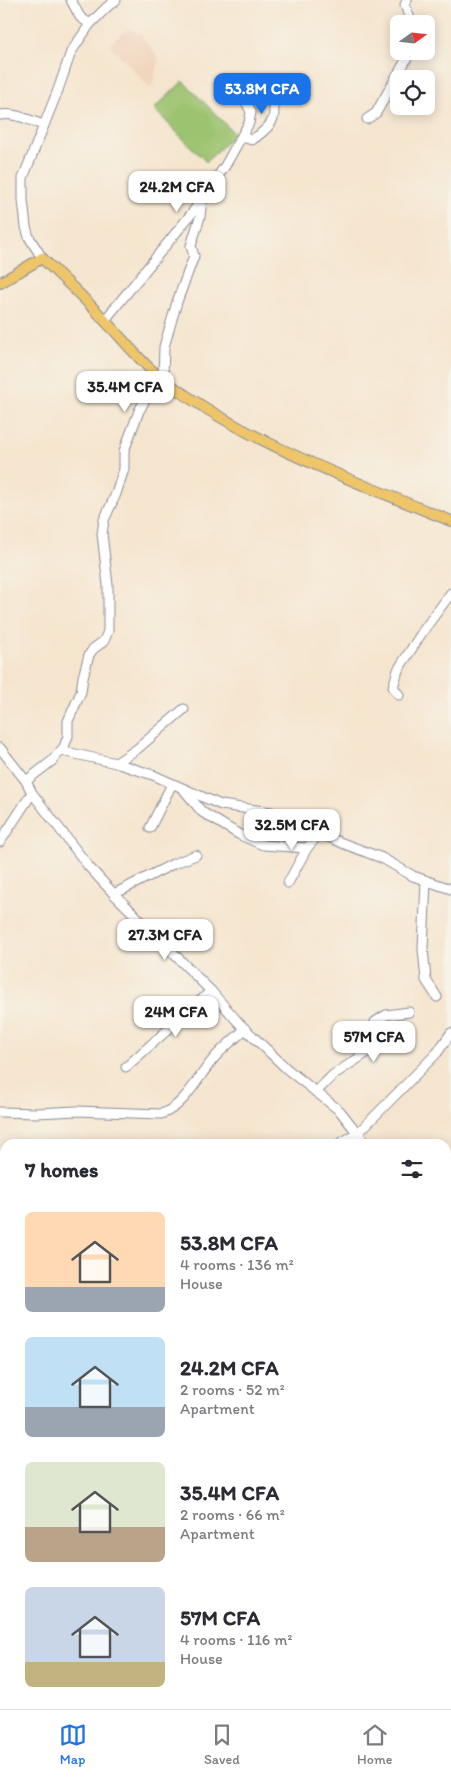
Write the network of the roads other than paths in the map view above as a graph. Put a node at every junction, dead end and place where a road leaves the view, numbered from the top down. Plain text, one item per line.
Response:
1 (71, 0) edge
2 (116, 0) edge
3 (407, 0) edge
4 (409, 15) edge
5 (90, 24) junction
6 (406, 60) edge
7 (268, 91) dead end
8 (244, 98) dead end
9 (0, 115) edge
10 (367, 119) dead end
11 (44, 125) junction
12 (242, 137) junction
13 (202, 198) junction
14 (42, 258) junction
15 (0, 283) edge
16 (105, 320) junction
17 (163, 379) junction
18 (451, 521) edge
19 (451, 593) edge
20 (399, 695) dead end
21 (184, 709) dead end
22 (0, 748) edge
23 (62, 751) junction
24 (116, 763) junction
25 (26, 781) junction
26 (172, 784) junction
27 (183, 789) junction
28 (32, 793) junction
29 (150, 828) dead end
30 (319, 834) junction
31 (0, 842) edge
32 (307, 848) junction
33 (196, 855) dead end
34 (426, 881) junction
35 (288, 883) dead end
36 (451, 889) edge
37 (114, 894) junction
38 (211, 991) junction
39 (438, 998) dead end
40 (409, 1012) dead end
41 (245, 1029) junction
42 (451, 1032) edge
43 (126, 1067) dead end
44 (316, 1092) junction
45 (0, 1112) edge
46 (358, 1133) junction
47 (348, 1139) edge
48 (362, 1139) edge

1 - 5 street
2 - 5 street
3 - 4 street
5 - 11 street
6 - 10 street
7 - 12 street
8 - 12 street
9 - 11 street
11 - 14 street
12 - 13 street
13 - 16 street
13 - 17 street
14 - 15 main road
14 - 16 main road
16 - 17 main road
17 - 18 main road
17 - 23 street
19 - 20 street
21 - 24 street
22 - 25 street
23 - 24 street
23 - 25 street
24 - 26 street
25 - 28 street
26 - 27 street
26 - 29 street
27 - 30 street
27 - 32 street
28 - 31 street
28 - 37 street
30 - 32 street
30 - 34 street
32 - 35 street
33 - 37 street
34 - 36 street
34 - 39 street
37 - 38 street
38 - 41 street
38 - 43 street
40 - 44 street
41 - 44 street
41 - 45 street
42 - 46 street
44 - 46 street
46 - 47 street
46 - 48 street

